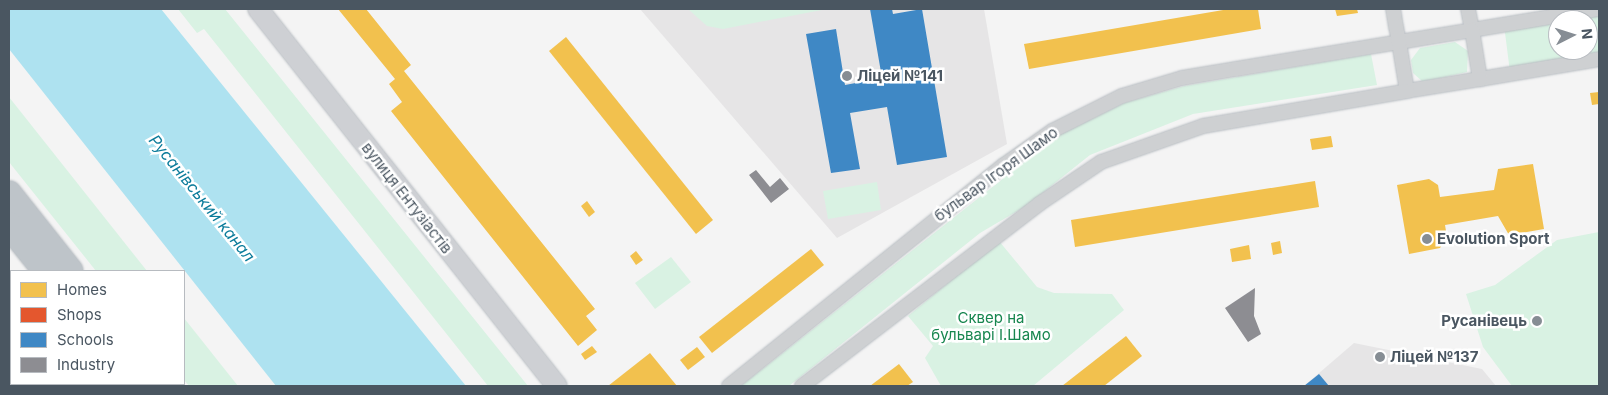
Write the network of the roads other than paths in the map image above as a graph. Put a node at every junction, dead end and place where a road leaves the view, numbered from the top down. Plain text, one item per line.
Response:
1 (258, 9) edge
2 (1393, 9) edge
3 (1468, 9) edge
4 (1599, 10) edge
5 (1472, 30) junction
6 (1399, 42) junction
7 (1599, 59) edge
8 (1480, 79) junction
9 (1406, 91) junction
10 (9, 194) edge
11 (9, 225) edge
12 (45, 270) edge
13 (69, 270) edge
14 (557, 386) edge
15 (729, 386) edge
16 (802, 386) edge

1 - 14 street, вулиця Ентузіастів
2 - 6 street
3 - 5 street
4 - 5 street
5 - 6 street, бульвар Ігоря Шамо
5 - 8 street
6 - 9 street
6 - 15 street, бульвар Ігоря Шамо
7 - 8 street
8 - 9 street
9 - 16 street
10 - 13 highway
11 - 12 highway

